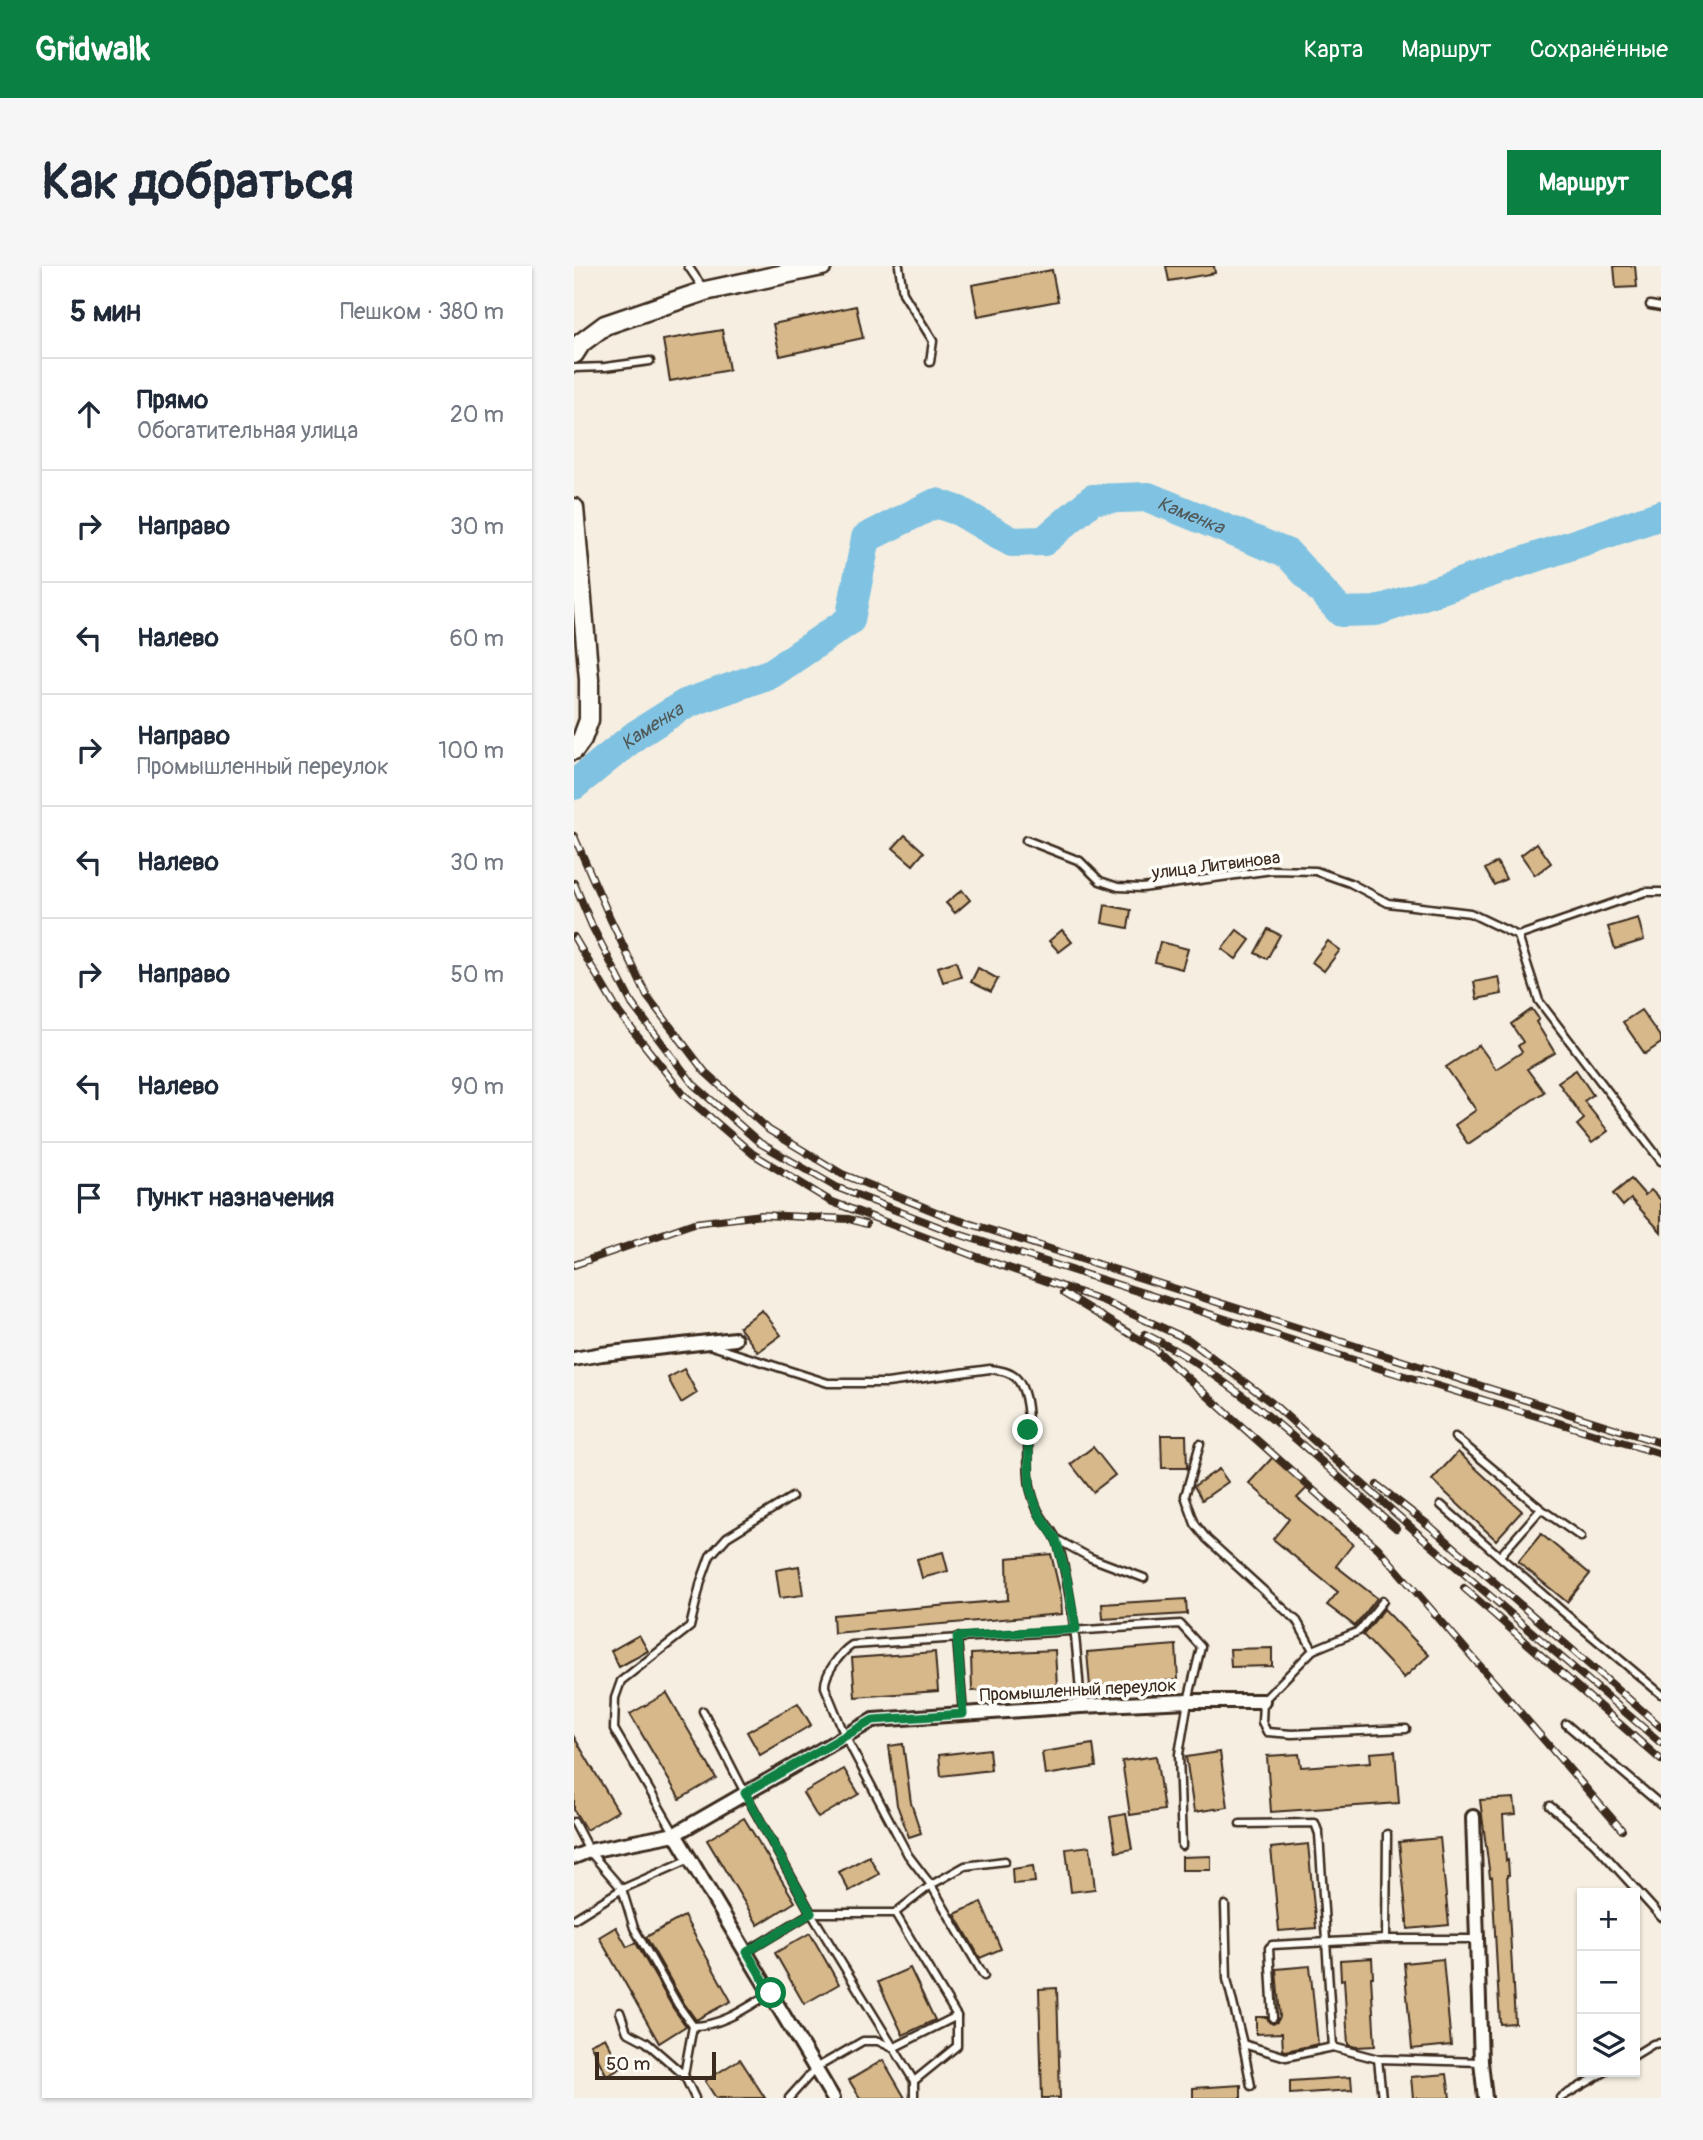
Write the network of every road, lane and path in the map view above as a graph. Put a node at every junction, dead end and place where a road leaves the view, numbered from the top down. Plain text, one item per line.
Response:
1 (688, 266) edge
2 (822, 266) edge
3 (899, 266) edge
4 (705, 291) junction
5 (1650, 305) dead end
6 (1661, 307) edge
7 (574, 354) edge
8 (650, 361) dead end
9 (930, 362) dead end
10 (574, 368) edge
11 (574, 508) edge
12 (574, 750) edge
13 (1026, 840) dead end
14 (1661, 892) edge
15 (1518, 936) junction
16 (1661, 1161) edge
17 (735, 1339) dead end
18 (701, 1342) junction
19 (574, 1359) edge
20 (1455, 1437) dead end
21 (1199, 1444) dead end
22 (792, 1497) dead end
23 (1441, 1505) dead end
24 (1541, 1509) junction
25 (1581, 1537) dead end
26 (1056, 1539) junction
27 (1500, 1556) junction
28 (1144, 1578) dead end
29 (1383, 1601) dead end
30 (1076, 1629) junction
31 (957, 1637) junction
32 (1313, 1650) junction
33 (1661, 1694) edge
34 (1263, 1700) junction
35 (1188, 1701) junction
36 (1081, 1706) junction
37 (703, 1710) dead end
38 (963, 1714) junction
39 (1566, 1724) dead end
40 (1406, 1729) dead end
41 (845, 1736) junction
42 (745, 1793) junction
43 (1661, 1805) edge
44 (1550, 1807) dead end
45 (1473, 1817) dead end
46 (574, 1822) edge
47 (1240, 1824) dead end
48 (675, 1834) junction
49 (1387, 1834) dead end
50 (1182, 1846) dead end
51 (589, 1851) junction
52 (574, 1857) edge
53 (690, 1859) junction
54 (1005, 1861) dead end
55 (931, 1885) junction
56 (622, 1889) junction
57 (1225, 1905) dead end
58 (811, 1913) junction
59 (895, 1913) junction
60 (1661, 1917) edge
61 (574, 1919) edge
62 (1386, 1939) junction
63 (1476, 1939) junction
64 (1326, 1944) junction
65 (747, 1952) junction
66 (984, 1976) dead end
67 (771, 1993) junction
68 (620, 2012) dead end
69 (957, 2016) junction
70 (1273, 2018) dead end
71 (692, 2026) junction
72 (1661, 2043) edge
73 (1244, 2044) junction
74 (893, 2048) junction
75 (1333, 2048) junction
76 (1640, 2051) edge
77 (1378, 2060) junction
78 (1481, 2062) junction
79 (816, 2068) junction
80 (684, 2075) junction
81 (1596, 2077) edge
82 (914, 2081) junction
83 (1251, 2086) dead end
84 (695, 2098) edge
85 (789, 2098) edge
86 (833, 2098) edge
87 (914, 2098) edge
88 (1382, 2098) edge
89 (1485, 2098) edge
90 (1560, 2098) edge

1 - 4 lane
2 - 4 main road
3 - 9 lane
4 - 7 main road
5 - 6 lane
8 - 10 lane
11 - 12 main road
13 - 15 lane, улица Литвинова
14 - 15 lane
15 - 16 lane
17 - 18 street
18 - 19 street
18 - 26 lane
20 - 24 lane
21 - 32 lane
22 - 48 lane
23 - 27 lane
24 - 25 lane
24 - 27 lane
26 - 28 lane
26 - 30 lane
27 - 33 lane
29 - 32 lane
30 - 31 lane
30 - 35 lane
30 - 36 lane
31 - 38 lane
31 - 41 lane
32 - 34 lane
34 - 35 street, Промышленный переулок
34 - 40 lane
35 - 36 street, Промышленный переулок
35 - 50 lane
36 - 38 street, Промышленный переулок
37 - 42 lane
38 - 41 street, Промышленный переулок
39 - 43 lane
41 - 42 street, Промышленный переулок
41 - 55 lane
42 - 48 street, Промышленный переулок
42 - 58 lane
44 - 60 lane
45 - 63 street
46 - 51 lane
47 - 64 lane
48 - 51 street, Промышленный переулок
48 - 53 street
49 - 62 lane
51 - 52 street, Промышленный переулок
51 - 56 lane
53 - 56 lane
53 - 65 street
54 - 55 lane
55 - 59 lane
55 - 66 lane
56 - 61 lane
56 - 71 lane
57 - 73 lane
58 - 59 lane
58 - 65 lane
58 - 74 lane
59 - 69 lane
62 - 63 lane
62 - 64 lane
63 - 78 street
64 - 70 lane
64 - 75 lane
65 - 67 street
67 - 71 lane
67 - 79 street
68 - 80 lane
69 - 74 lane
69 - 82 lane
71 - 80 lane
72 - 76 lane
73 - 75 lane
73 - 83 lane
74 - 79 lane
74 - 82 lane
75 - 77 lane
77 - 78 lane
77 - 88 lane
78 - 89 street
79 - 85 lane
79 - 86 street
80 - 84 lane
81 - 90 lane
82 - 87 lane

